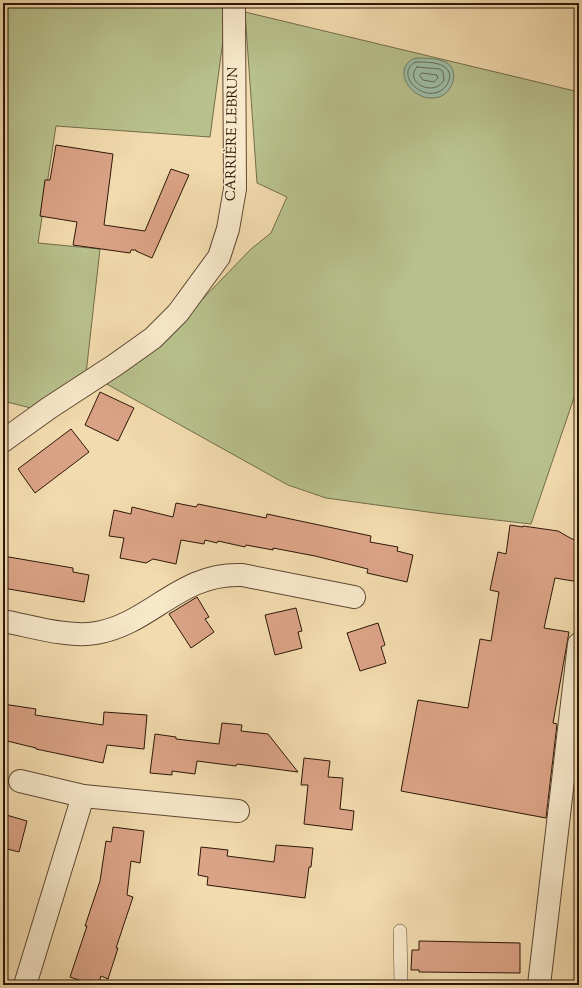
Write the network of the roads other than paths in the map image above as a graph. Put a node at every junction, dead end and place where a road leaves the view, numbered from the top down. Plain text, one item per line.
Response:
1 (234, 10) dead end
2 (3, 441) edge
3 (354, 597) dead end
4 (3, 621) edge
5 (579, 644) edge
6 (20, 780) dead end
7 (83, 796) junction
8 (238, 811) dead end
9 (400, 931) dead end
10 (25, 985) edge
11 (401, 985) edge
12 (539, 985) edge

1 - 2 street, CARRIÈRE LEBRUN
3 - 4 street
5 - 12 street
6 - 7 street
7 - 8 street
7 - 10 street
9 - 11 lane

